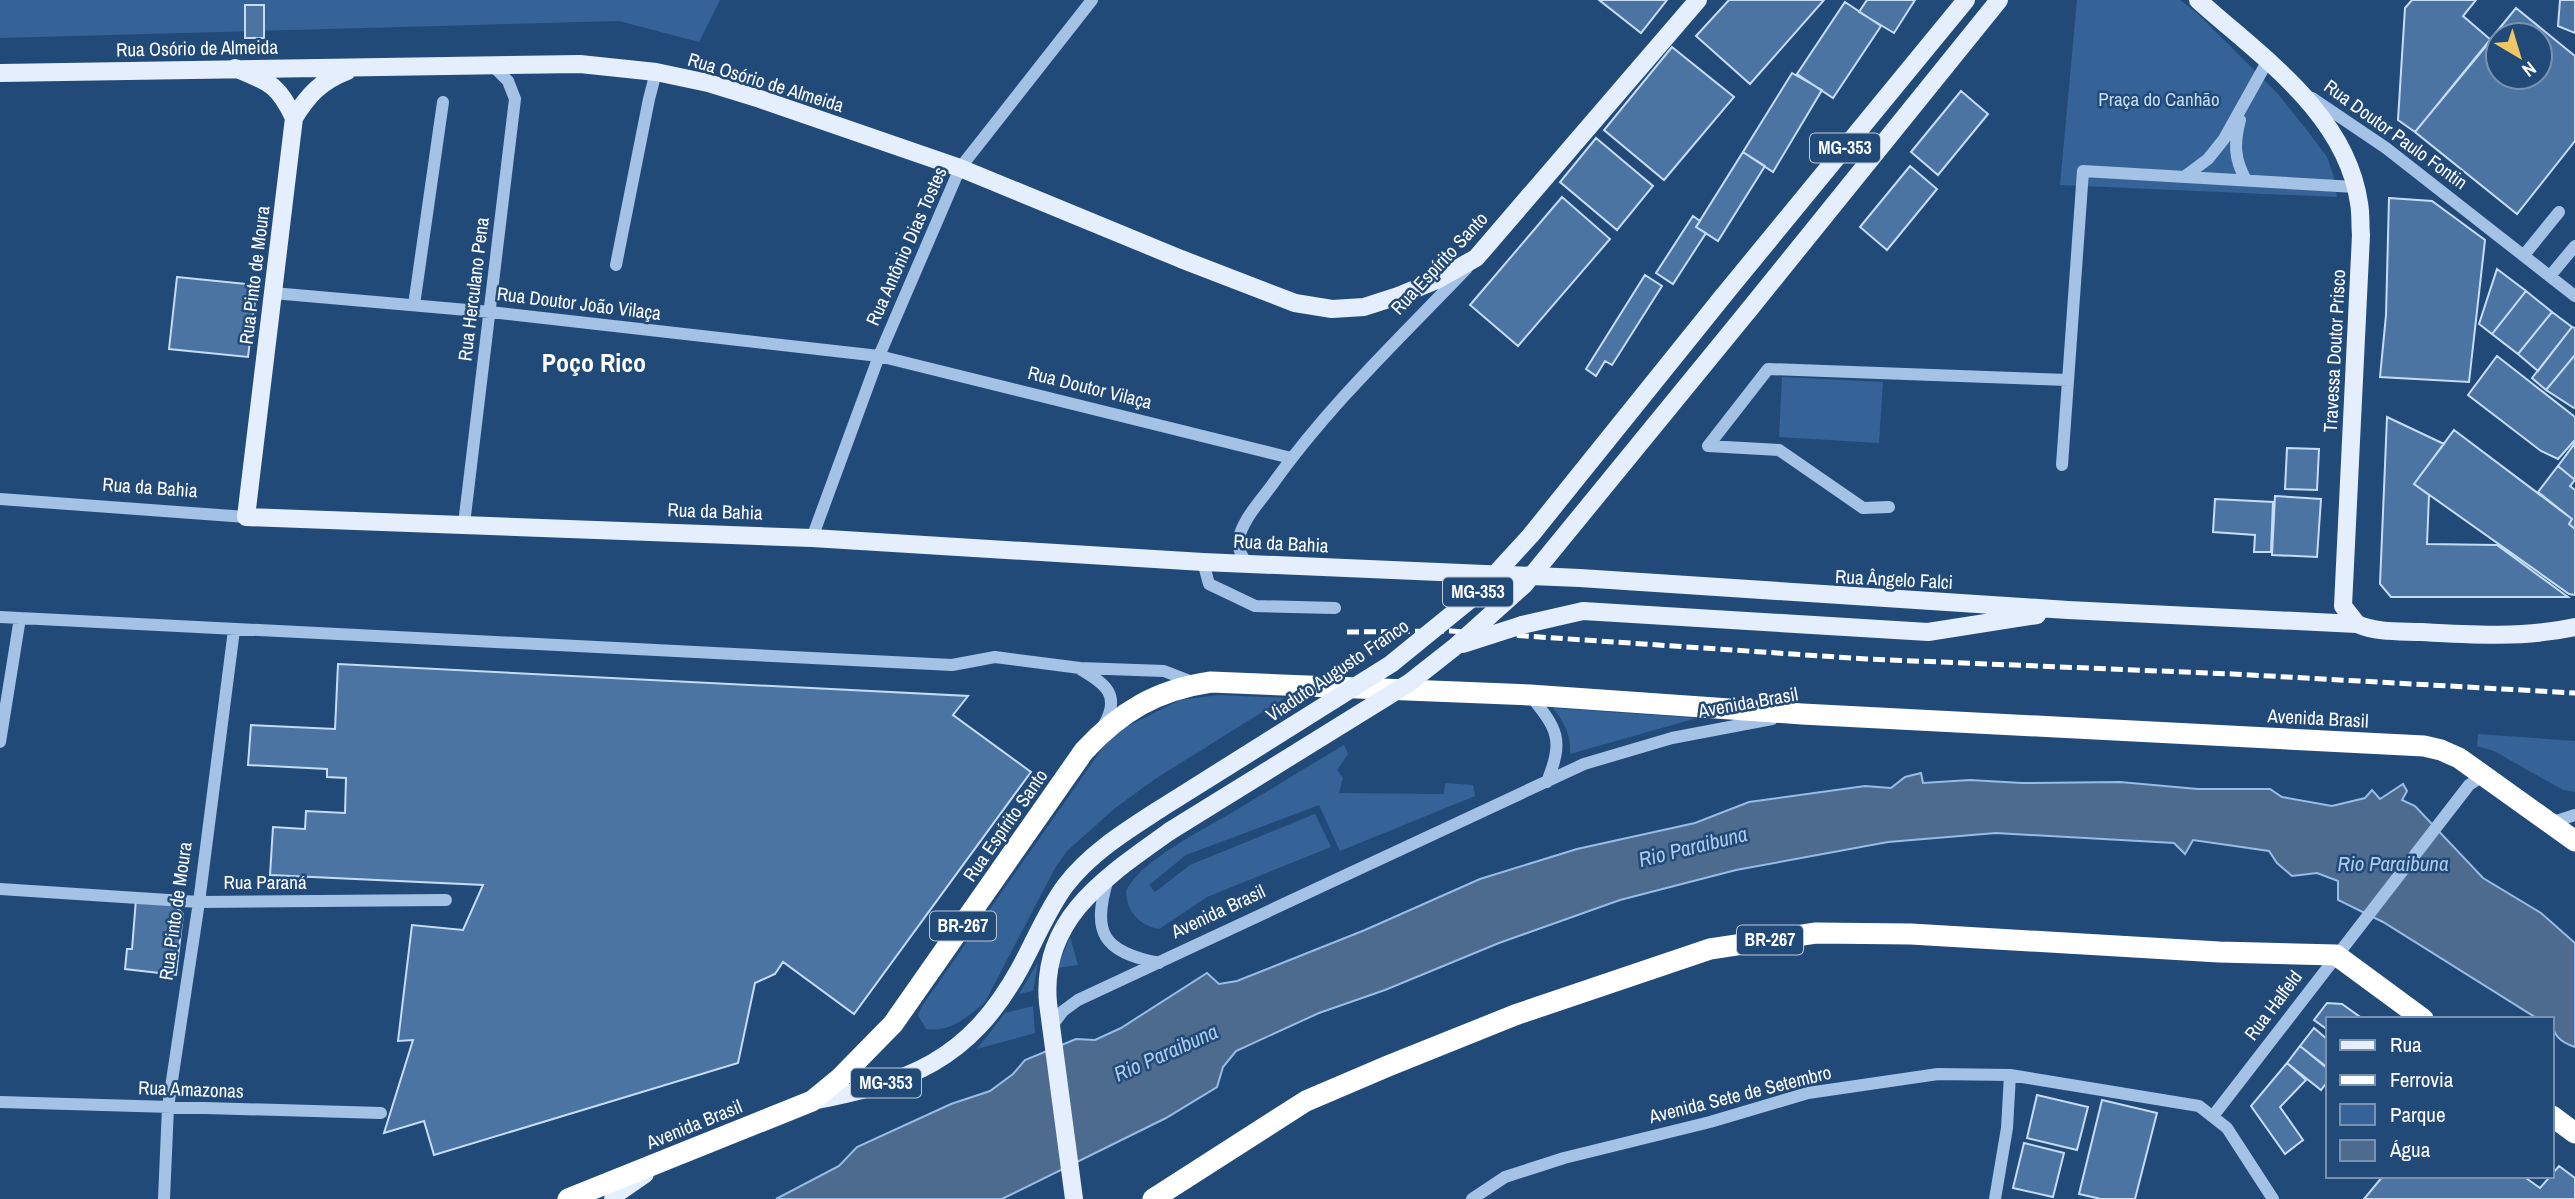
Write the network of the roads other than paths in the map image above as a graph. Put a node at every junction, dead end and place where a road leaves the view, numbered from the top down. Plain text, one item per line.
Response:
1 (1092, 0) edge
2 (1698, 0) edge
3 (1966, 0) edge
4 (1999, 0) edge
5 (2198, 0) edge
6 (2267, 62) junction
7 (493, 66) junction
8 (235, 68) junction
9 (356, 68) junction
10 (656, 72) junction
11 (4, 75) edge
12 (2300, 91) junction
13 (443, 102) dead end
14 (2243, 106) junction
15 (294, 118) junction
16 (960, 168) junction
17 (2184, 177) junction
18 (2246, 180) junction
19 (2355, 187) junction
20 (2559, 212) dead end
21 (2575, 246) edge
22 (2524, 255) junction
23 (1476, 258) junction
24 (616, 265) dead end
25 (2550, 276) junction
26 (273, 293) junction
27 (2575, 296) edge
28 (414, 305) junction
29 (490, 312) junction
30 (879, 356) junction
31 (2068, 380) junction
32 (1292, 457) junction
33 (2062, 465) dead end
34 (0, 499) edge
35 (1889, 508) dead end
36 (246, 517) junction
37 (464, 524) junction
38 (812, 538) junction
39 (1203, 562) junction
40 (1247, 564) junction
41 (1429, 573) joint
42 (1335, 608) dead end
43 (2068, 610) junction
44 (0, 617) edge
45 (20, 618) junction
46 (2357, 624) junction
47 (2575, 627) edge
48 (234, 630) junction
49 (1456, 646) junction
50 (1080, 668) junction
51 (1203, 683) junction
52 (1530, 695) junction
53 (1802, 714) junction
54 (1097, 737) junction
55 (0, 741) edge
56 (2488, 778) junction
57 (1547, 782) junction
58 (2575, 814) edge
59 (2550, 823) junction
60 (2575, 841) edge
61 (1109, 875) junction
62 (0, 889) edge
63 (446, 900) dead end
64 (199, 902) junction
65 (2336, 955) junction
66 (1160, 963) junction
67 (2420, 1017) edge
68 (1052, 1036) junction
69 (954, 1050) joint
70 (2010, 1075) junction
71 (0, 1101) edge
72 (812, 1101) junction
73 (168, 1107) junction
74 (381, 1113) dead end
75 (2213, 1116) junction
76 (2554, 1117) edge
77 (2575, 1133) edge
78 (679, 1155) junction
79 (1073, 1197) edge
80 (164, 1199) edge
81 (568, 1199) edge
82 (613, 1199) edge
83 (1153, 1199) edge
84 (1472, 1199) edge
85 (1995, 1199) edge
86 (2273, 1199) edge

1 - 16 street, Rua Antônio Dias Tostes
2 - 23 main road, Rua Espírito Santo
3 - 69 main road, Viaduto Augusto Franco / MG-353, bridge
4 - 49 main road, bridge
5 - 6 main road, Rua Doutor Paulo Fontin
6 - 12 main road, Rua Doutor Paulo Fontin
6 - 14 street
7 - 9 main road, Rua Osório de Almeida
7 - 10 main road, Rua Osório de Almeida
7 - 29 street, Rua Herculano Pena
8 - 9 main road, Rua Osório de Almeida
8 - 11 main road, Rua Osório de Almeida
8 - 15 main road
9 - 15 main road
10 - 16 main road, Rua Osório de Almeida
10 - 24 street
12 - 19 main road, Travessa Doutor Prisco
12 - 22 street, Rua Doutor Paulo Fontin
13 - 28 street
14 - 17 street
14 - 18 street
15 - 26 main road, Rua Pinto de Moura
16 - 23 main road, Rua Osório de Almeida
16 - 30 street, Rua Antônio Dias Tostes
17 - 18 street
17 - 31 street
18 - 19 street
19 - 46 main road, Travessa Doutor Prisco
20 - 22 street
21 - 25 street
22 - 25 street, Rua Doutor Paulo Fontin
23 - 32 street, Rua Espírito Santo
25 - 27 street, Rua Doutor Paulo Fontin
26 - 28 street, Rua Doutor João Vilaça
26 - 36 main road, Rua Pinto de Moura
28 - 29 street, Rua Doutor João Vilaça
29 - 30 street, Rua Doutor João Vilaça
29 - 37 street, Rua Herculano Pena
30 - 32 street, Rua Doutor Vilaça
30 - 38 street, Rua Antônio Dias Tostes
31 - 33 street
31 - 35 street
32 - 40 street, Rua Espírito Santo
34 - 36 street, Rua da Bahia
36 - 37 main road, Rua da Bahia
37 - 38 main road, Rua da Bahia
38 - 39 main road, Rua da Bahia
39 - 40 main road, Rua da Bahia
39 - 42 street
40 - 41 main road, Rua da Bahia
41 - 43 main road, Rua Ângelo Falci
43 - 46 main road, Rua Ângelo Falci
43 - 49 main road, bridge
44 - 45 street
45 - 48 street
45 - 55 street
46 - 47 main road, Rua Ângelo Falci
48 - 50 street
48 - 64 street, Rua Pinto de Moura
49 - 61 main road, bridge
50 - 51 street
50 - 54 street
51 - 52 highway, BR-267
51 - 54 highway, Rua Espírito Santo / BR-267
52 - 53 highway, BR-267
52 - 57 street
53 - 56 highway, Avenida Brasil / BR-267
53 - 57 street, Avenida Brasil
54 - 72 highway, Rua Espírito Santo / BR-267
56 - 59 highway, Avenida Brasil / BR-267
56 - 65 street, Rua Halfeld
57 - 66 street, Avenida Brasil
58 - 59 street
59 - 60 highway, Avenida Brasil / BR-267
61 - 66 street
61 - 68 main road
62 - 64 street, Rua Paraná
63 - 64 street, Rua Paraná
64 - 73 street, Rua Pinto de Moura
65 - 67 highway
65 - 75 street, Rua Halfeld
65 - 83 highway, BR-267
66 - 68 street, Avenida Brasil
68 - 79 main road
69 - 72 main road, Avenida Brasil / MG-353
70 - 75 street, Avenida Sete de Setembro
70 - 84 street, Avenida Sete de Setembro
70 - 85 street
71 - 73 street, Rua Amazonas
72 - 78 highway, Avenida Brasil / BR-267
73 - 74 street, Rua Amazonas
73 - 80 street, Rua Pinto de Moura
75 - 86 street, Avenida Sete de Setembro
76 - 77 highway
78 - 81 highway, Avenida Brasil / BR-267
78 - 82 main road, BR-267

